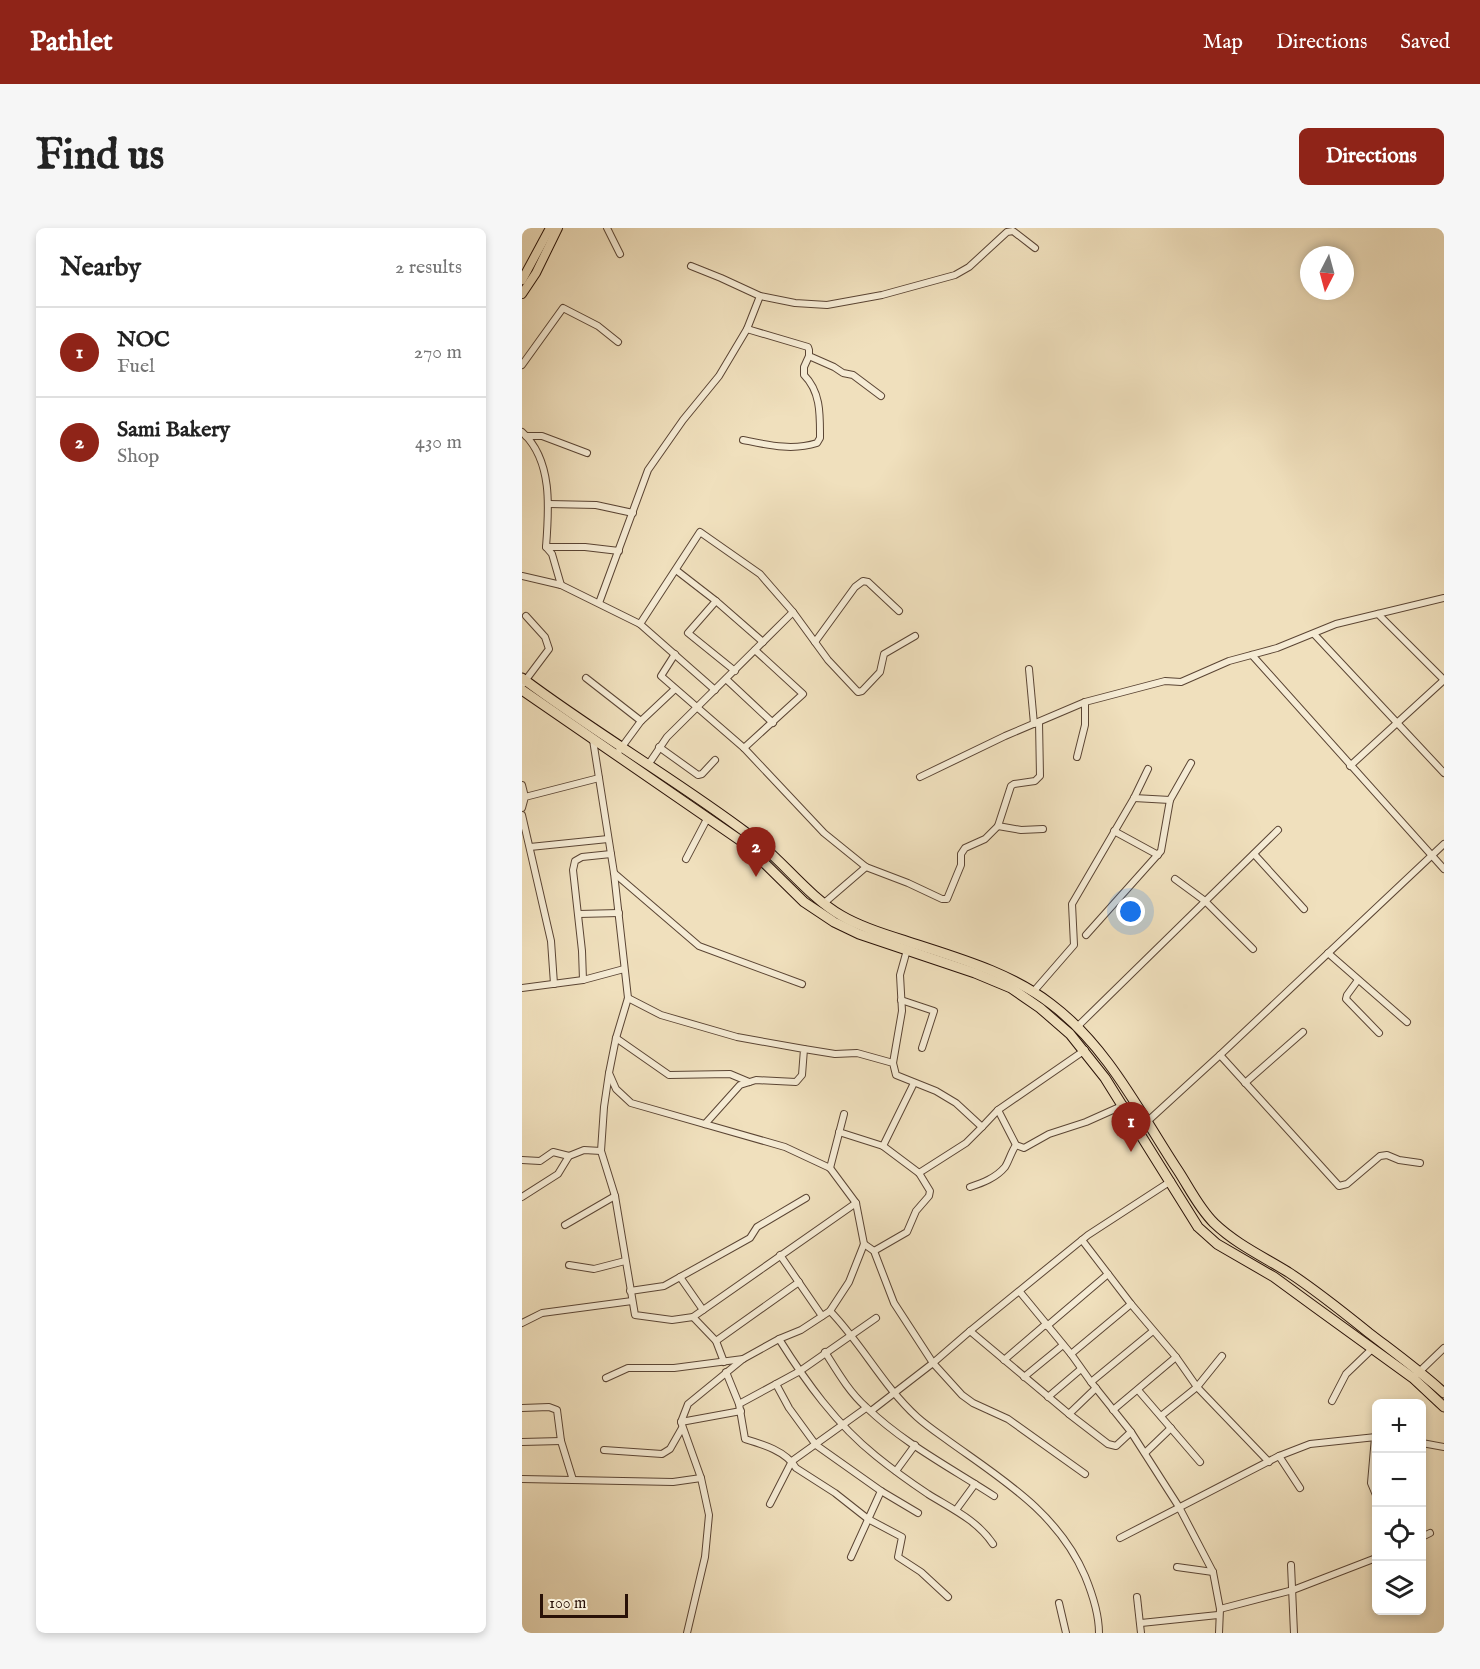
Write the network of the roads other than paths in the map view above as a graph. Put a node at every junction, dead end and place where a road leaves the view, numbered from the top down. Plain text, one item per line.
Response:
1 (550, 228) edge
2 (558, 228) edge
3 (607, 228) edge
4 (1035, 248) dead end
5 (620, 255) dead end
6 (691, 266) dead end
7 (522, 280) edge
8 (522, 294) edge
9 (760, 296) junction
10 (747, 329) junction
11 (618, 342) dead end
12 (809, 356) junction
13 (522, 365) edge
14 (881, 396) dead end
15 (524, 434) edge
16 (743, 440) dead end
17 (587, 453) dead end
18 (549, 504) junction
19 (633, 513) junction
20 (546, 546) junction
21 (619, 551) junction
22 (676, 570) junction
23 (522, 576) edge
24 (561, 585) junction
25 (1444, 598) edge
26 (716, 601) junction
27 (598, 603) junction
28 (899, 611) dead end
29 (793, 612) junction
30 (1378, 614) junction
31 (526, 616) dead end
32 (640, 624) junction
33 (1314, 634) junction
34 (915, 636) dead end
35 (763, 642) junction
36 (815, 642) junction
37 (755, 650) junction
38 (675, 654) junction
39 (1251, 656) junction
40 (1029, 669) dead end
41 (735, 671) junction
42 (586, 678) dead end
43 (726, 679) junction
44 (1444, 680) edge
45 (523, 683) edge
46 (675, 689) junction
47 (715, 690) junction
48 (1084, 702) junction
49 (698, 708) junction
50 (641, 721) junction
51 (1397, 722) junction
52 (773, 723) junction
53 (1036, 723) junction
54 (593, 740) junction
55 (659, 747) junction
56 (744, 748) junction
57 (619, 752) junction
58 (1077, 757) dead end
59 (715, 760) dead end
60 (1191, 763) dead end
61 (648, 765) junction
62 (1350, 766) junction
63 (1148, 769) dead end
64 (1444, 773) edge
65 (920, 777) dead end
66 (599, 778) junction
67 (522, 785) edge
68 (525, 797) junction
69 (1134, 798) junction
70 (1170, 800) junction
71 (522, 808) edge
72 (522, 815) edge
73 (708, 817) junction
74 (998, 826) junction
75 (1043, 829) dead end
76 (1278, 830) dead end
77 (1114, 831) junction
78 (608, 839) junction
79 (1444, 844) edge
80 (530, 847) junction
81 (611, 854) junction
82 (1254, 854) junction
83 (1158, 855) junction
84 (1432, 855) junction
85 (686, 859) dead end
86 (866, 867) junction
87 (1444, 868) edge
88 (614, 873) junction
89 (1175, 879) dead end
90 (1205, 901) junction
91 (823, 904) junction
92 (1304, 909) dead end
93 (619, 913) junction
94 (579, 914) junction
95 (1086, 935) dead end
96 (1253, 949) dead end
97 (907, 950) junction
98 (1328, 953) junction
99 (624, 969) junction
100 (976, 969) junction
101 (584, 980) junction
102 (1358, 980) junction
103 (554, 984) junction
104 (802, 984) dead end
105 (522, 988) edge
106 (1034, 992) junction
107 (628, 998) junction
108 (901, 1000) junction
109 (1407, 1022) dead end
110 (1078, 1026) junction
111 (1303, 1032) dead end
112 (1379, 1033) dead end
113 (616, 1038) junction
114 (922, 1048) dead end
115 (804, 1049) junction
116 (1085, 1050) junction
117 (1220, 1055) junction
118 (893, 1063) junction
119 (609, 1073) junction
120 (749, 1082) junction
121 (915, 1083) junction
122 (1245, 1083) junction
123 (1124, 1105) junction
124 (998, 1110) junction
125 (844, 1114) dead end
126 (1146, 1122) junction
127 (705, 1124) junction
128 (982, 1127) junction
129 (1137, 1130) junction
130 (839, 1132) junction
131 (1016, 1145) junction
132 (883, 1146) junction
133 (601, 1151) junction
134 (569, 1156) junction
135 (522, 1160) edge
136 (1420, 1163) dead end
137 (830, 1168) junction
138 (919, 1173) junction
139 (1171, 1181) junction
140 (970, 1187) dead end
141 (615, 1196) junction
142 (522, 1197) edge
143 (806, 1198) dead end
144 (856, 1203) junction
145 (565, 1225) dead end
146 (1082, 1240) junction
147 (864, 1244) junction
148 (874, 1251) junction
149 (780, 1255) junction
150 (625, 1261) junction
151 (569, 1265) dead end
152 (1107, 1274) junction
153 (680, 1277) junction
154 (799, 1282) junction
155 (630, 1291) junction
156 (1020, 1292) junction
157 (1323, 1297) junction
158 (632, 1301) junction
159 (1131, 1304) junction
160 (1315, 1306) junction
161 (703, 1310) junction
162 (830, 1311) junction
163 (822, 1316) junction
164 (693, 1317) junction
165 (876, 1318) dead end
166 (522, 1323) edge
167 (1047, 1325) junction
168 (970, 1331) junction
169 (1153, 1332) junction
170 (852, 1335) junction
171 (779, 1339) junction
172 (716, 1341) junction
173 (1063, 1345) junction
174 (1444, 1348) edge
175 (1372, 1349) junction
176 (825, 1352) junction
177 (1071, 1354) junction
178 (1222, 1356) dead end
179 (1176, 1358) junction
180 (743, 1359) junction
181 (1004, 1360) junction
182 (724, 1362) junction
183 (933, 1363) junction
184 (1081, 1369) junction
185 (800, 1371) junction
186 (1420, 1371) junction
187 (726, 1372) junction
188 (1024, 1377) junction
189 (606, 1378) dead end
190 (1413, 1378) junction
191 (1090, 1382) junction
192 (776, 1384) junction
193 (1197, 1387) junction
194 (1096, 1388) junction
195 (1138, 1389) junction
196 (893, 1393) junction
197 (1444, 1393) edge
198 (1048, 1397) junction
199 (1332, 1401) dead end
200 (1444, 1407) edge
201 (522, 1408) edge
202 (740, 1408) junction
203 (868, 1409) junction
204 (1113, 1410) junction
205 (1069, 1414) junction
206 (1161, 1416) junction
207 (682, 1425) junction
208 (843, 1426) junction
209 (1171, 1428) junction
210 (1131, 1432) junction
211 (1372, 1437) edge
212 (522, 1442) edge
213 (561, 1442) junction
214 (1426, 1444) edge
215 (816, 1445) junction
216 (915, 1445) junction
217 (1444, 1447) edge
218 (604, 1450) dead end
219 (1145, 1453) junction
220 (1279, 1456) junction
221 (792, 1461) junction
222 (1269, 1461) junction
223 (1200, 1462) dead end
224 (896, 1471) junction
225 (1085, 1474) dead end
226 (522, 1479) edge
227 (701, 1479) junction
228 (573, 1480) junction
229 (975, 1484) junction
230 (1300, 1488) dead end
231 (881, 1491) junction
232 (994, 1496) dead end
233 (770, 1504) dead end
234 (1179, 1507) junction
235 (956, 1510) junction
236 (918, 1513) dead end
237 (868, 1519) junction
238 (1430, 1533) dead end
239 (1426, 1535) edge
240 (1120, 1538) dead end
241 (993, 1544) dead end
242 (851, 1557) dead end
243 (1372, 1560) edge
244 (1291, 1565) dead end
245 (1177, 1567) dead end
246 (1213, 1572) junction
247 (1293, 1590) junction
248 (1137, 1597) dead end
249 (948, 1598) dead end
250 (1059, 1603) dead end
251 (1219, 1612) junction
252 (1141, 1623) junction
253 (687, 1633) edge
254 (1066, 1633) edge
255 (1099, 1633) edge
256 (1141, 1633) edge
257 (1219, 1633) edge
258 (1294, 1633) edge

1 - 7 main road
2 - 8 main road
3 - 5 street
4 - 9 street
6 - 9 street
9 - 10 street
10 - 12 street
10 - 19 street
11 - 13 street
12 - 14 street
12 - 16 street
15 - 17 street
15 - 18 street
18 - 19 street
18 - 20 street
19 - 21 street
20 - 21 street
20 - 24 street
21 - 27 street
22 - 26 street
22 - 29 street
22 - 32 street
23 - 24 street
24 - 27 street
25 - 30 street
26 - 35 street
26 - 41 street
27 - 32 street
28 - 36 street
29 - 35 street
29 - 36 street
30 - 33 street
30 - 44 street
31 - 45 street
32 - 38 street
33 - 39 street
33 - 51 street
34 - 36 street
35 - 37 street
37 - 41 street
37 - 52 street
38 - 46 street
38 - 47 street
39 - 48 street
39 - 62 street
40 - 53 street
41 - 43 street
42 - 50 street
43 - 47 street
43 - 52 street
44 - 51 street
45 - 54 highway
45 - 57 highway
46 - 49 street
46 - 50 street
47 - 49 street
48 - 53 street
48 - 58 street
49 - 55 street
49 - 56 street
50 - 57 street
51 - 62 street
51 - 64 street
52 - 56 street
53 - 65 street
53 - 74 street
54 - 57 highway
54 - 66 street
55 - 59 street
55 - 61 street
56 - 86 street
57 - 61 highway
57 - 73 highway
60 - 70 street
61 - 91 highway
62 - 84 street
63 - 69 street
66 - 68 street
66 - 78 street
67 - 68 street
68 - 71 street
69 - 70 street
69 - 77 street
70 - 83 street
72 - 80 street
73 - 85 street
73 - 97 highway
74 - 75 street
74 - 86 street
76 - 82 street
77 - 83 street
77 - 106 street
78 - 80 street
78 - 81 street
79 - 84 street
80 - 103 street
81 - 88 street
81 - 94 street
82 - 90 street
82 - 92 street
83 - 95 street
84 - 87 street
84 - 98 street
86 - 91 street
88 - 93 street
88 - 104 street
89 - 90 street
90 - 96 street
90 - 110 street
91 - 100 highway
93 - 94 street
93 - 99 street
94 - 101 street
97 - 100 highway
97 - 108 street
98 - 102 street
98 - 117 street
99 - 101 street
99 - 107 street
100 - 106 highway
100 - 116 highway
101 - 103 street
102 - 109 street
102 - 112 street
103 - 105 street
106 - 110 highway
107 - 113 street
107 - 115 street
108 - 114 street
108 - 118 street
110 - 126 highway
111 - 122 street
113 - 119 street
113 - 120 street
115 - 118 street
115 - 120 street
116 - 123 highway
116 - 124 street
117 - 122 street
117 - 126 street
118 - 121 street
119 - 127 street
119 - 133 street
120 - 127 street
121 - 128 street
121 - 132 street
122 - 136 street
123 - 129 highway
123 - 131 street
124 - 128 street
124 - 131 street
125 - 130 street
126 - 129 street
126 - 157 highway
127 - 137 street
128 - 138 street
129 - 139 highway
130 - 132 street
130 - 137 street
131 - 140 street
132 - 138 street
133 - 134 street
133 - 141 street
134 - 135 street
134 - 142 street
137 - 144 street
138 - 148 street
139 - 146 street
139 - 160 highway
141 - 145 street
141 - 150 street
143 - 153 street
144 - 147 street
144 - 149 street
146 - 152 street
146 - 156 street
147 - 148 street
147 - 162 street
148 - 183 street
149 - 154 street
149 - 161 street
150 - 151 street
150 - 155 street
152 - 159 street
152 - 167 street
153 - 155 street
153 - 161 street
154 - 163 street
154 - 172 street
155 - 158 street
156 - 167 street
156 - 168 street
157 - 160 street
157 - 186 highway
158 - 164 street
158 - 166 street
159 - 169 street
159 - 177 street
160 - 175 highway
161 - 164 street
162 - 163 street
162 - 170 street
163 - 171 street
164 - 172 street
165 - 170 street
167 - 173 street
167 - 181 street
168 - 181 street
168 - 183 street
169 - 179 street
169 - 191 street
170 - 176 street
170 - 196 street
171 - 180 street
171 - 185 street
172 - 182 street
173 - 177 street
173 - 188 street
174 - 186 street
175 - 190 highway
175 - 199 street
176 - 185 street
176 - 203 street
177 - 184 street
178 - 193 street
179 - 193 street
179 - 195 street
180 - 182 street
180 - 187 street
181 - 188 street
182 - 189 street
183 - 196 street
183 - 225 street
184 - 191 street
184 - 198 street
185 - 192 street
185 - 208 street
186 - 190 street
186 - 197 highway
187 - 202 street
187 - 207 street
188 - 198 street
190 - 200 highway
191 - 194 street
192 - 202 street
192 - 215 street
193 - 206 street
193 - 222 street
194 - 204 street
194 - 205 street
195 - 204 street
195 - 206 street
196 - 203 street
196 - 255 street
198 - 205 street
201 - 213 street
202 - 207 street
202 - 221 street
203 - 208 street
203 - 216 street
204 - 210 street
205 - 210 street
206 - 209 street
207 - 218 street
207 - 227 street
208 - 215 street
208 - 224 street
209 - 219 street
209 - 223 street
210 - 219 street
211 - 220 street
212 - 213 street
213 - 228 street
214 - 217 street
215 - 221 street
215 - 231 street
216 - 224 street
216 - 229 street
219 - 234 street
220 - 222 street
220 - 230 street
221 - 233 street
221 - 237 street
222 - 234 street
224 - 235 street
226 - 228 street
227 - 228 street
227 - 253 street
229 - 232 street
229 - 235 street
231 - 236 street
231 - 237 street
234 - 240 street
234 - 246 street
235 - 241 street
237 - 242 street
237 - 249 street
238 - 239 street
243 - 247 street
244 - 247 street
245 - 246 street
246 - 251 street
247 - 251 street
247 - 258 street
248 - 252 street
250 - 254 street
251 - 252 street
251 - 257 street
252 - 256 street

